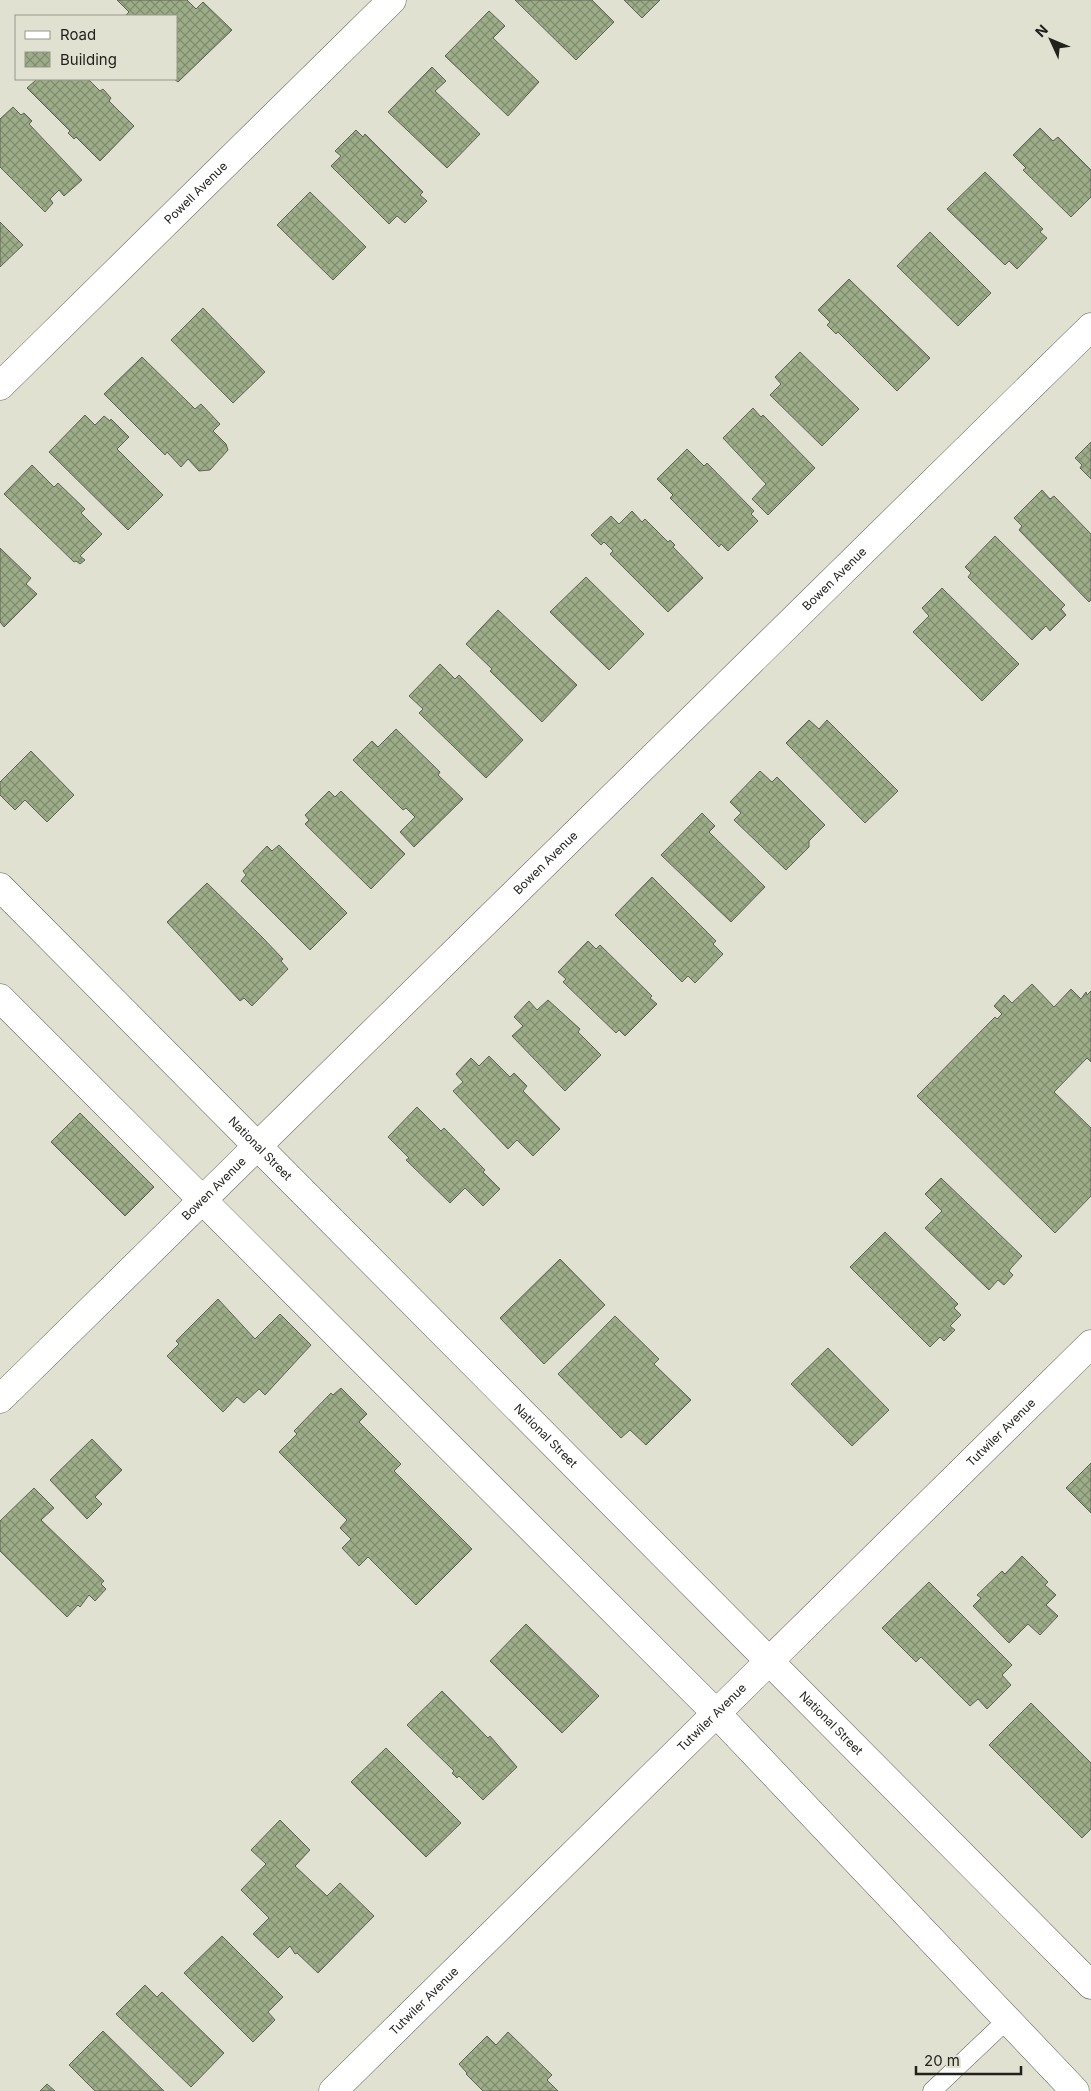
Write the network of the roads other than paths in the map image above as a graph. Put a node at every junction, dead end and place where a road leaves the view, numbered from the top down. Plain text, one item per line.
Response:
1 (392, 0) edge
2 (1091, 327) edge
3 (0, 386) edge
4 (0, 887) edge
5 (0, 998) edge
6 (258, 1144) junction
7 (202, 1200) junction
8 (1091, 1344) edge
9 (0, 1399) edge
10 (770, 1662) junction
11 (717, 1714) junction
12 (1091, 1984) edge
13 (1007, 2020) junction
14 (333, 2091) edge
15 (932, 2091) edge
16 (1075, 2091) edge

1 - 3 street, Powell Avenue
2 - 6 street, Bowen Avenue
4 - 6 street, National Street
5 - 7 street
6 - 7 street, Bowen Avenue
6 - 10 street, National Street
7 - 9 street, Bowen Avenue
7 - 11 street
8 - 10 street, Tutwiler Avenue
10 - 11 street, Tutwiler Avenue
10 - 12 street, National Street
11 - 13 street
11 - 14 street, Tutwiler Avenue
13 - 15 lane
13 - 16 street

